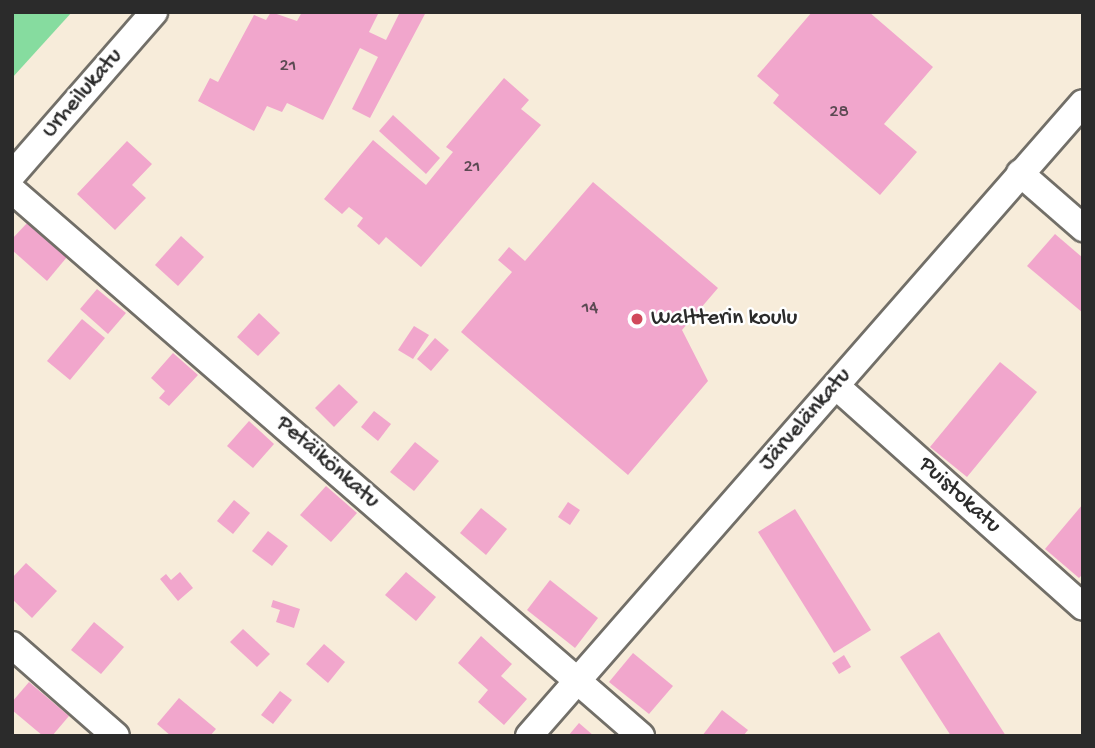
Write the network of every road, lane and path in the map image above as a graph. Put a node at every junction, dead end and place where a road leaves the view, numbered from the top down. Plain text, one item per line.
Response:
1 (154, 12) edge
2 (1083, 103) edge
3 (1020, 173) junction
4 (12, 175) edge
5 (12, 190) edge
6 (1083, 228) edge
7 (836, 386) junction
8 (1083, 607) edge
9 (12, 645) edge
10 (578, 680) junction
11 (116, 736) edge
12 (528, 736) edge
13 (641, 736) edge

1 - 4 street, Urheilukatu
2 - 3 street, Järvelänkatu
3 - 6 street
3 - 7 street, Järvelänkatu
5 - 10 street, Petäikönkatu
7 - 8 street, Puistokatu
7 - 10 street, Järvelänkatu
9 - 11 street
10 - 12 street, Järvelänkatu
10 - 13 street, Petäikönkatu

